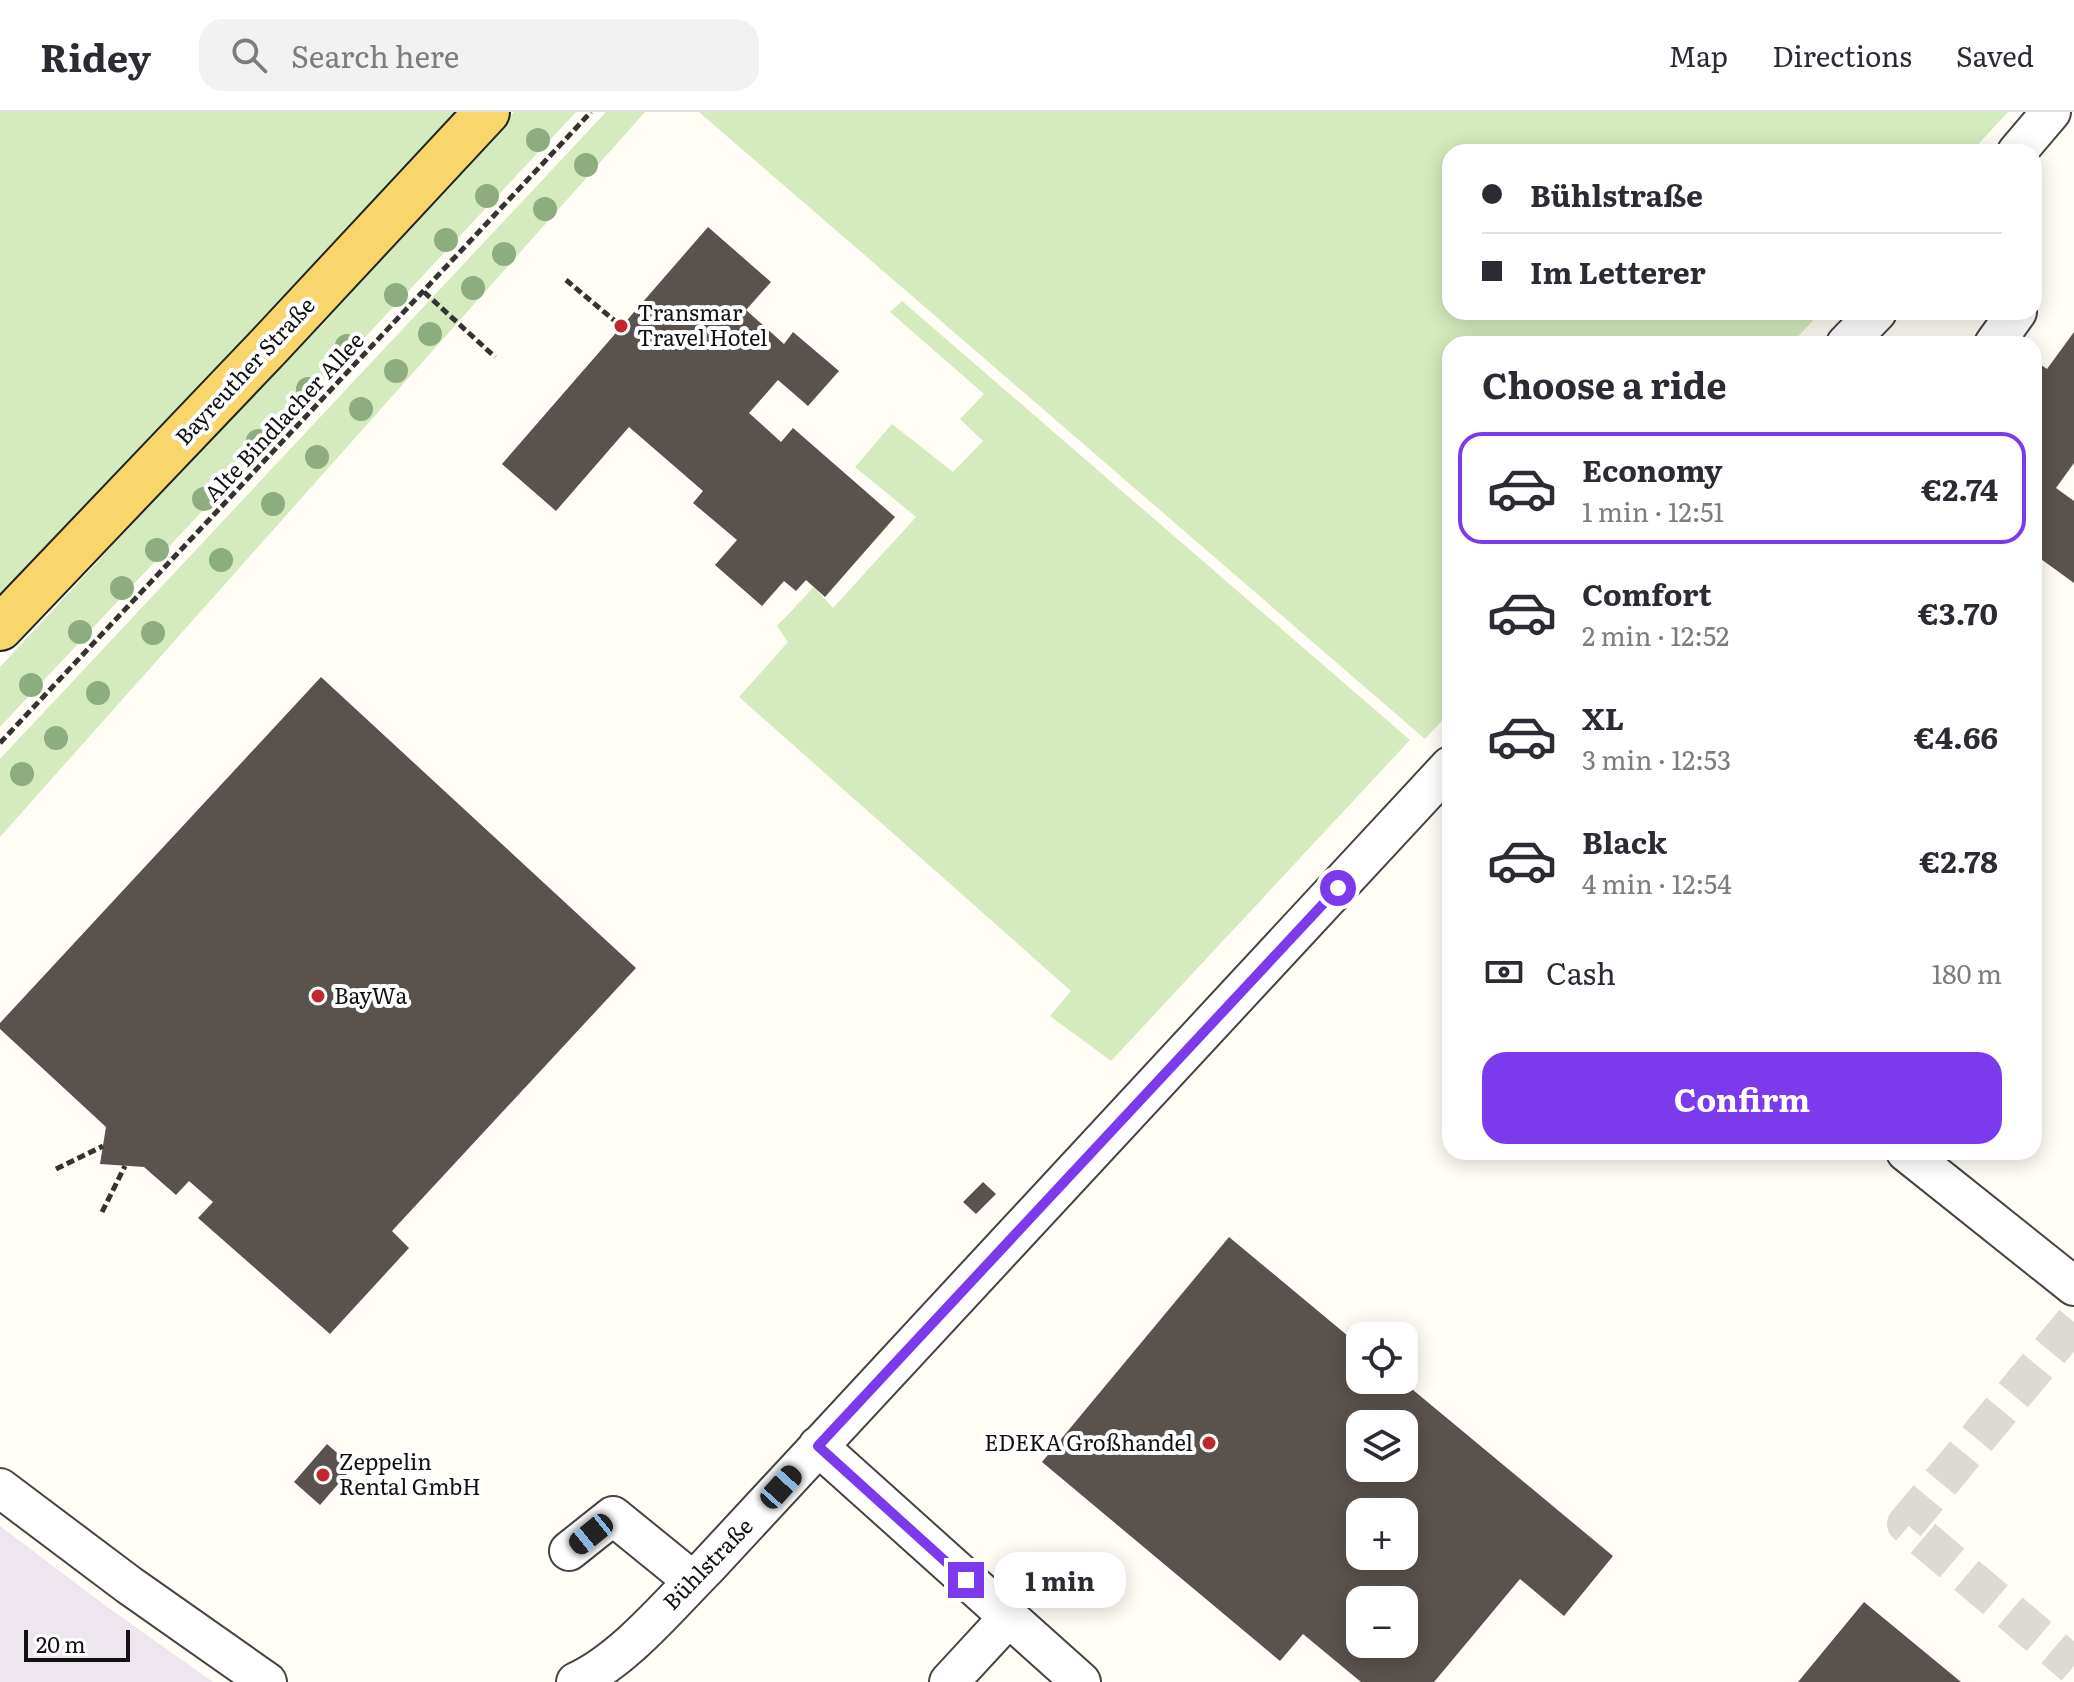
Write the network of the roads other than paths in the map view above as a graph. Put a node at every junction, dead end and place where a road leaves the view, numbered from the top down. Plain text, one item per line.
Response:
1 (487, 112) edge
2 (2051, 112) edge
3 (2024, 144) edge
4 (1869, 320) edge
5 (1854, 336) edge
6 (0, 628) edge
7 (1442, 782) edge
8 (1916, 1160) edge
9 (2074, 1286) edge
10 (818, 1446) junction
11 (0, 1488) edge
12 (569, 1551) dead end
13 (693, 1581) junction
14 (1008, 1618) junction
15 (267, 1682) edge
16 (576, 1682) edge
17 (949, 1682) edge
18 (1081, 1682) edge

1 - 6 main road, Bayreuther Straße
2 - 3 street
4 - 5 street
7 - 10 street, Bühlstraße
8 - 9 street
10 - 13 street, Bühlstraße
10 - 14 street
11 - 15 street
12 - 13 street
13 - 16 street, Bühlstraße
14 - 17 street
14 - 18 street

